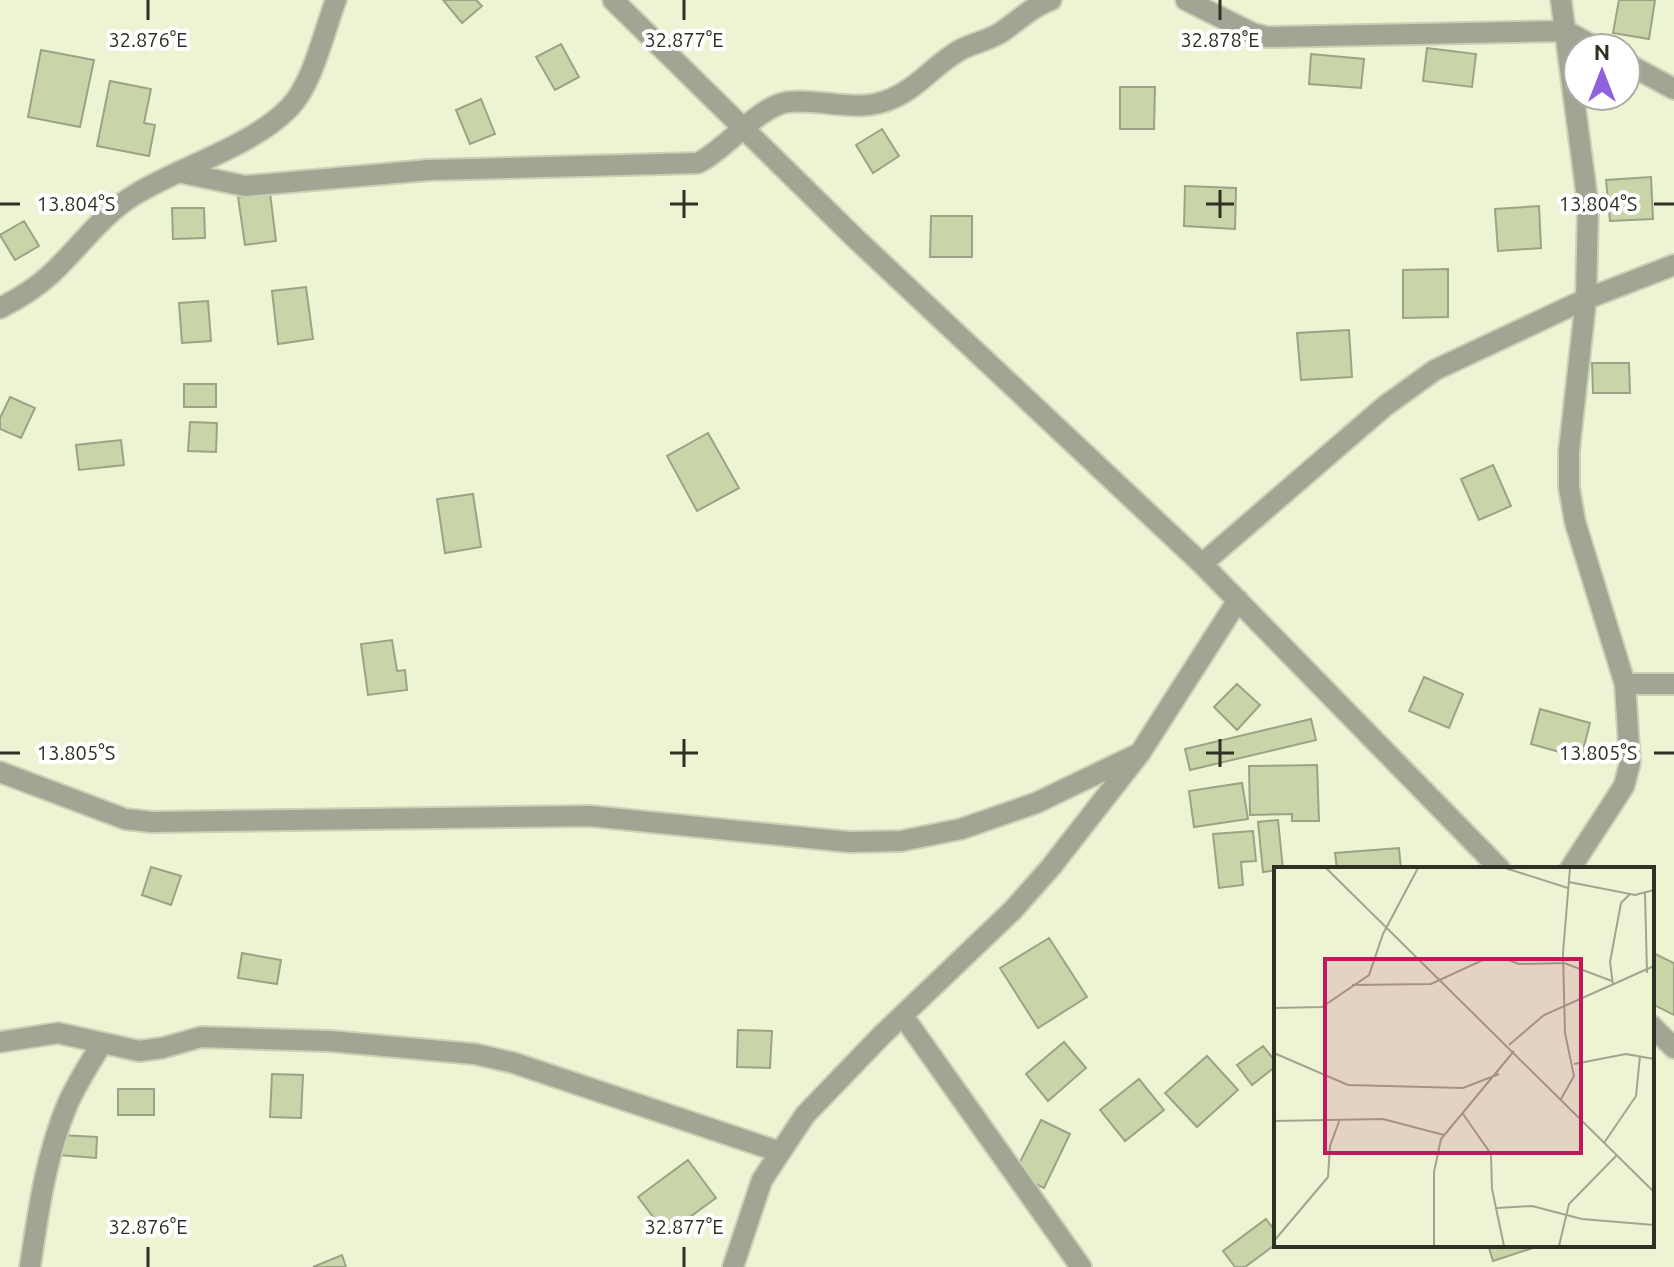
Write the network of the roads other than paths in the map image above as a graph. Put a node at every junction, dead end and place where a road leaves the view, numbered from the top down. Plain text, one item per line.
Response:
1 (336, 0) edge
2 (613, 0) edge
3 (1051, 0) edge
4 (1186, 0) edge
5 (1561, 0) edge
6 (1566, 31) junction
7 (1642, 72) edge
8 (1674, 89) edge
9 (744, 128) junction
10 (178, 172) junction
11 (1674, 265) edge
12 (1586, 299) junction
13 (0, 308) edge
14 (1202, 564) junction
15 (1238, 600) junction
16 (1625, 684) junction
17 (1674, 684) edge
18 (1140, 753) junction
19 (0, 772) edge
20 (1498, 867) edge
21 (1571, 867) edge
22 (903, 1016) junction
23 (1654, 1028) edge
24 (0, 1042) edge
25 (102, 1043) junction
26 (1674, 1048) edge
27 (780, 1152) junction
28 (30, 1267) edge
29 (733, 1267) edge
30 (1081, 1267) edge

1 - 10 street
2 - 9 street
3 - 9 street
4 - 6 street
5 - 6 street
6 - 12 street
7 - 8 street
9 - 10 street
9 - 14 street
10 - 13 street
11 - 12 street
12 - 14 street
12 - 16 street
14 - 15 street
15 - 18 street
15 - 20 street
16 - 17 street
16 - 21 street
18 - 19 street
18 - 22 street
22 - 27 street
22 - 30 street
23 - 26 street
24 - 25 street
25 - 27 street
25 - 28 street
27 - 29 street

